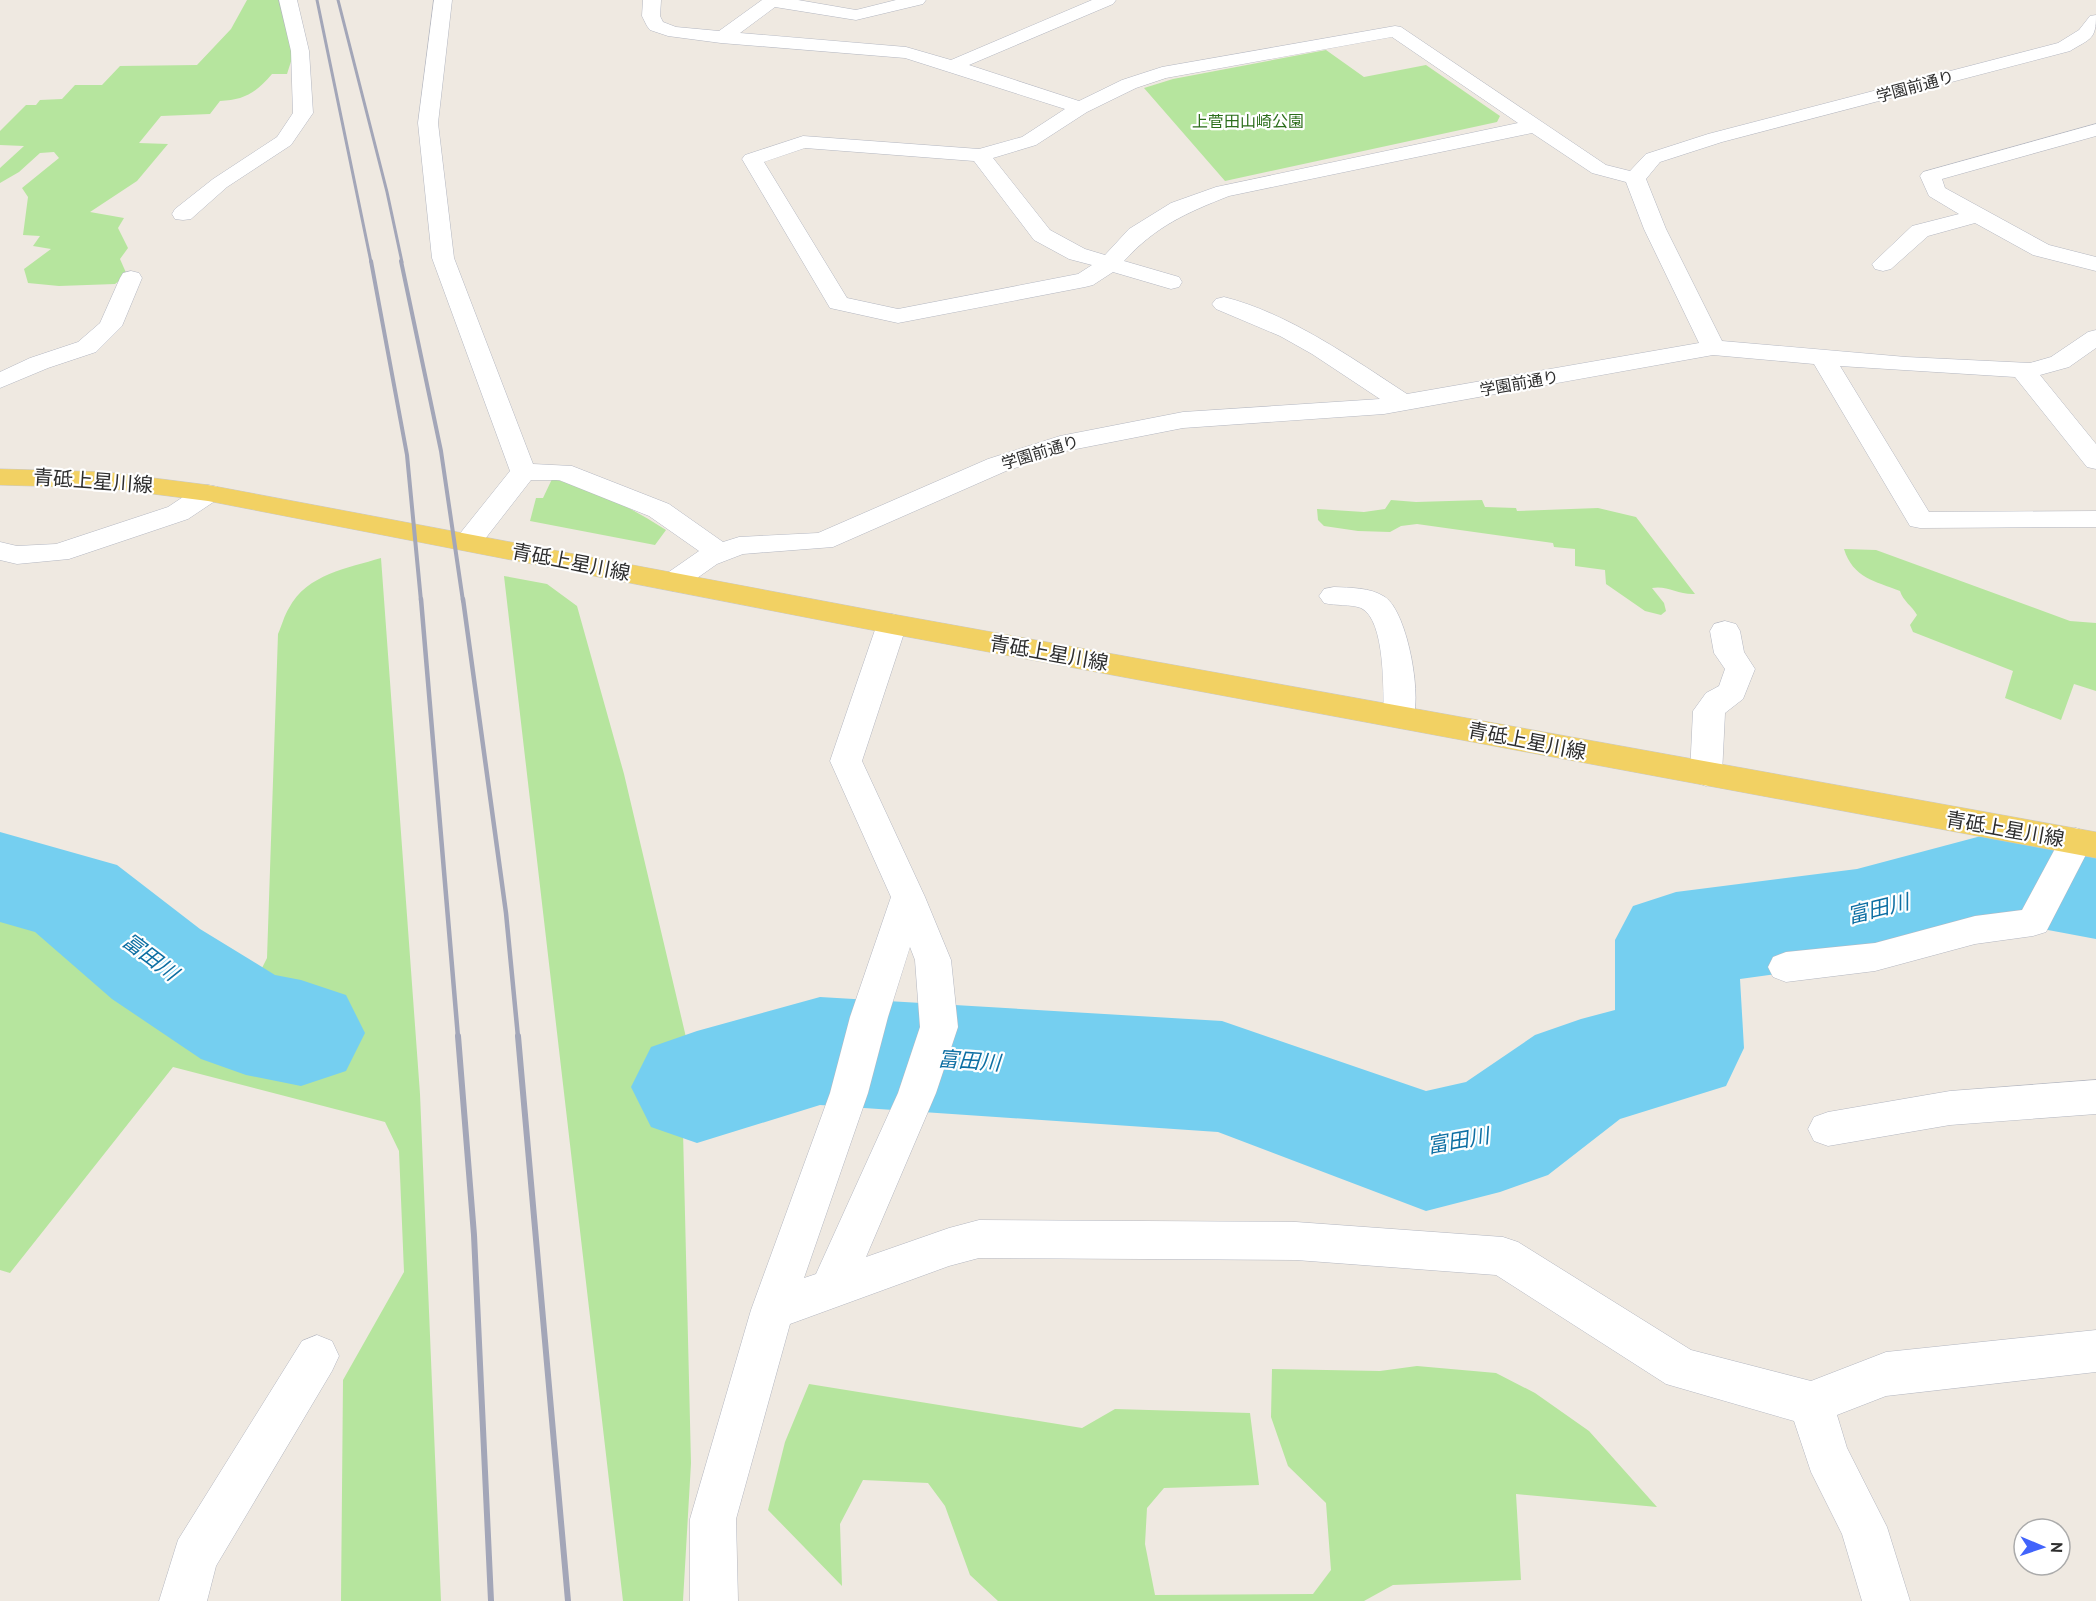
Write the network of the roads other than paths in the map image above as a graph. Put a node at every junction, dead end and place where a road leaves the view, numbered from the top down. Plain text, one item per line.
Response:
1 (288, 0) edge
2 (443, 0) edge
3 (652, 0) edge
4 (917, 0) edge
5 (1107, 0) edge
6 (2096, 20) edge
7 (721, 38) junction
8 (952, 66) junction
9 (1080, 108) junction
10 (1534, 126) junction
11 (2096, 130) edge
12 (980, 155) junction
13 (1635, 178) junction
14 (183, 214) dead end
15 (1979, 215) junction
16 (1109, 264) junction
17 (1883, 264) dead end
18 (2096, 264) edge
19 (132, 278) dead end
20 (1171, 282) dead end
21 (1224, 304) dead end
22 (2096, 337) edge
23 (1713, 348) junction
24 (1822, 357) junction
25 (2023, 370) junction
26 (0, 381) edge
27 (1403, 403) junction
28 (2096, 461) edge
29 (523, 472) junction
30 (0, 477) edge
31 (208, 493) junction
32 (2096, 519) edge
33 (468, 542) junction
34 (0, 551) edge
35 (720, 553) junction
36 (673, 582) junction
37 (1334, 596) dead end
38 (892, 624) junction
39 (1725, 631) dead end
40 (1400, 717) junction
41 (1706, 774) junction
42 (2086, 843) edge
43 (908, 897) junction
44 (1786, 967) dead end
45 (2096, 1097) edge
46 (1828, 1129) dead end
47 (831, 1289) junction
48 (772, 1310) junction
49 (2096, 1351) edge
50 (317, 1356) dead end
51 (1811, 1402) junction
52 (183, 1601) edge
53 (714, 1601) edge
54 (1886, 1601) edge

1 - 14 street
2 - 29 street
3 - 7 street
4 - 7 street
5 - 8 street
6 - 13 street, 学園前通り
7 - 8 street
8 - 9 street
9 - 10 street
9 - 12 street
10 - 13 street
10 - 16 street
11 - 15 street
12 - 16 street
12 - 16 street
13 - 23 street
15 - 17 street
15 - 18 street
16 - 20 street
19 - 26 street
21 - 27 street
22 - 25 street, 学園前通り
23 - 24 street, 学園前通り
23 - 27 street, 学園前通り
24 - 25 street, 学園前通り
24 - 32 street
25 - 28 street
27 - 35 street, 学園前通り
29 - 33 street
29 - 35 street
30 - 31 main road, 青砥上星川線
31 - 33 main road, 青砥上星川線
31 - 34 street
33 - 36 main road, 青砥上星川線
35 - 36 street, 学園前通り
36 - 38 main road, 青砥上星川線
37 - 40 street
38 - 40 main road, 青砥上星川線
38 - 43 street
39 - 41 street
40 - 41 main road, 青砥上星川線
41 - 42 main road, 青砥上星川線
42 - 44 street
43 - 47 street
43 - 48 street
45 - 46 street
47 - 48 street
47 - 51 street
48 - 53 street
49 - 51 street
50 - 52 street
51 - 54 street

